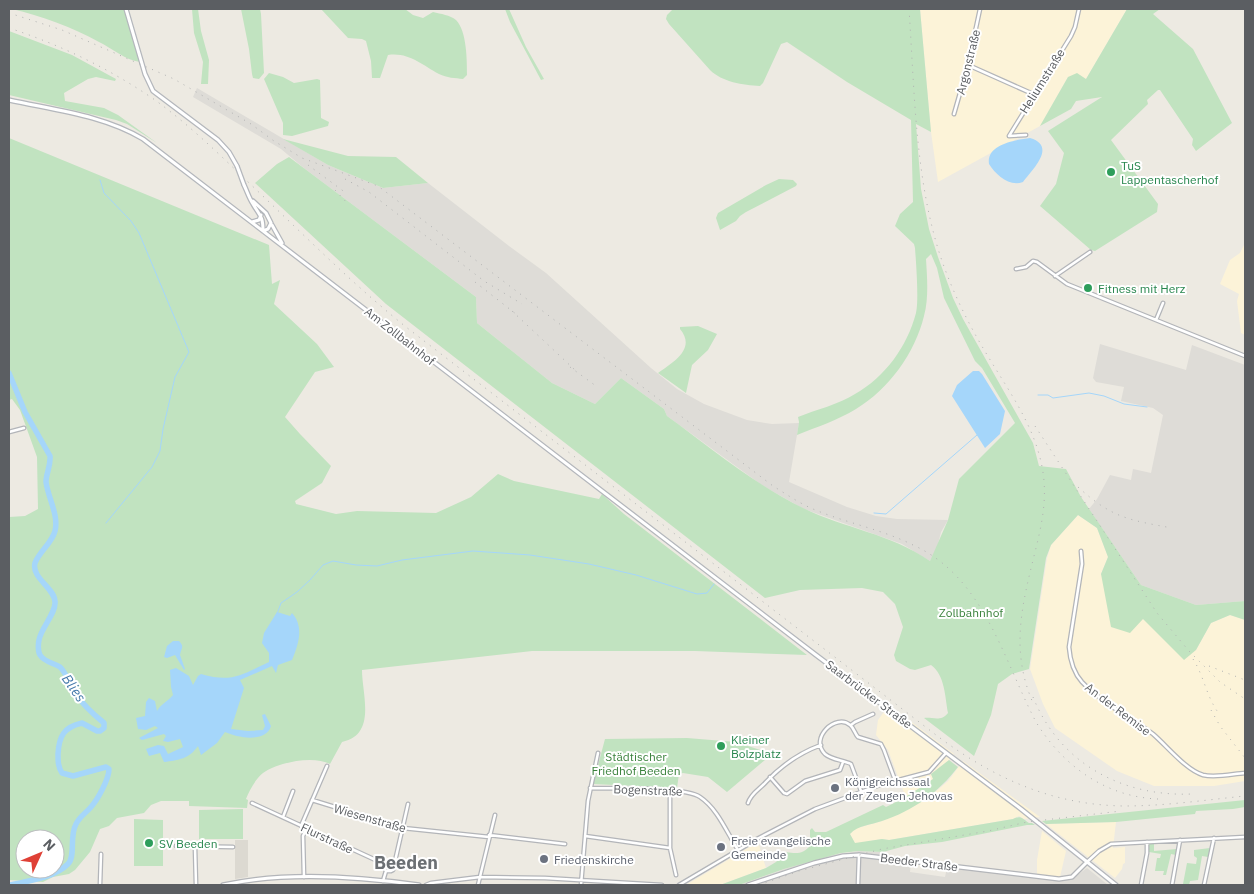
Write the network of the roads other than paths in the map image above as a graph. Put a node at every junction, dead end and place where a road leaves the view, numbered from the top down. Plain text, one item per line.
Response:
1 (126, 9) edge
2 (980, 9) edge
3 (1079, 9) edge
4 (968, 65) junction
5 (1033, 94) junction
6 (9, 100) edge
7 (954, 114) dead end
8 (1026, 135) dead end
9 (249, 197) junction
10 (261, 214) junction
11 (252, 222) junction
12 (271, 223) junction
13 (263, 231) junction
14 (286, 248) junction
15 (1090, 252) dead end
16 (1016, 269) dead end
17 (1055, 276) junction
18 (1163, 303) dead end
19 (1156, 320) junction
20 (1245, 356) edge
21 (24, 428) dead end
22 (9, 432) edge
23 (620, 504) joint
24 (1081, 551) dead end
25 (873, 714) dead end
26 (851, 726) junction
27 (821, 745) junction
28 (946, 752) junction
29 (598, 753) dead end
30 (843, 761) junction
31 (327, 766) dead end
32 (1245, 773) edge
33 (770, 777) junction
34 (895, 780) junction
35 (590, 788) junction
36 (670, 790) junction
37 (292, 791) dead end
38 (861, 791) junction
39 (312, 800) junction
40 (252, 803) dead end
41 (748, 803) dead end
42 (408, 804) dead end
43 (495, 815) dead end
44 (282, 817) junction
45 (301, 826) junction
46 (403, 828) junction
47 (306, 829) junction
48 (489, 836) junction
49 (585, 836) junction
50 (1245, 837) edge
51 (1214, 838) junction
52 (1180, 840) junction
53 (1148, 842) junction
54 (565, 844) dead end
55 (176, 846) dead end
56 (195, 847) junction
57 (233, 847) dead end
58 (670, 848) junction
59 (738, 850) junction
60 (101, 854) dead end
61 (859, 855) junction
62 (1087, 862) junction
63 (386, 871) junction
64 (676, 875) dead end
65 (304, 877) junction
66 (480, 877) junction
67 (369, 879) junction
68 (582, 880) junction
69 (383, 881) junction
70 (627, 884) edge
71 (100, 885) edge
72 (196, 885) edge
73 (223, 885) edge
74 (368, 885) edge
75 (415, 885) edge
76 (419, 885) edge
77 (426, 885) edge
78 (478, 885) edge
79 (581, 885) edge
80 (662, 885) edge
81 (679, 885) edge
82 (748, 885) edge
83 (858, 885) edge
84 (1116, 885) edge
85 (1141, 885) edge
86 (1172, 885) edge
87 (1204, 885) edge

1 - 9 main road, bridge
2 - 4 street, Argonstraße
3 - 5 street, Heliumstraße
4 - 5 street
4 - 7 street, Argonstraße
5 - 8 street, Heliumstraße
6 - 11 main road, Am Zollbahnhof
9 - 10 main road
9 - 12 main road
10 - 11 main road
10 - 13 main road
11 - 13 main road, Am Zollbahnhof
12 - 13 main road
12 - 14 main road
13 - 14 main road, Am Zollbahnhof
14 - 23 main road, Am Zollbahnhof
15 - 17 street
16 - 17 street
17 - 19 street
18 - 19 street
19 - 20 street
21 - 22 street
23 - 28 main road, Saarbrücker Straße
24 - 32 street, An der Remise
25 - 26 street
26 - 27 street
26 - 34 street
27 - 30 street
27 - 33 street
28 - 34 street
28 - 62 main road, Saarbrücker Straße
29 - 35 street
30 - 33 street
30 - 38 street
31 - 39 street
33 - 41 street
34 - 38 street
35 - 36 street, Bogenstraße
35 - 49 street
36 - 58 street
36 - 59 street, Bogenstraße
37 - 44 street
38 - 59 street
39 - 45 street
39 - 46 street, Wiesenstraße
40 - 44 street, Flurstraße
42 - 46 street
43 - 48 street
44 - 45 street, Flurstraße
45 - 47 street, Flurstraße
46 - 48 street, Wiesenstraße
46 - 63 street
47 - 63 street, Flurstraße
47 - 65 street
48 - 54 street, Wiesenstraße
48 - 66 street
49 - 58 street
49 - 68 street
50 - 51 street
51 - 52 street
51 - 87 street
52 - 53 street
52 - 86 street
53 - 62 street
53 - 85 street
55 - 56 street
56 - 57 street
56 - 72 street
58 - 64 street
59 - 81 street
60 - 71 street
61 - 62 main road, Beeder Straße
61 - 82 main road, Beeder Straße
61 - 83 street
62 - 84 main road, Saarbrücker Straße
63 - 69 street
65 - 67 main road
65 - 73 main road
66 - 68 street
66 - 77 street
66 - 78 street
67 - 69 main road
67 - 74 street
68 - 70 street
68 - 79 street
69 - 75 main road
70 - 80 street
75 - 76 main road

